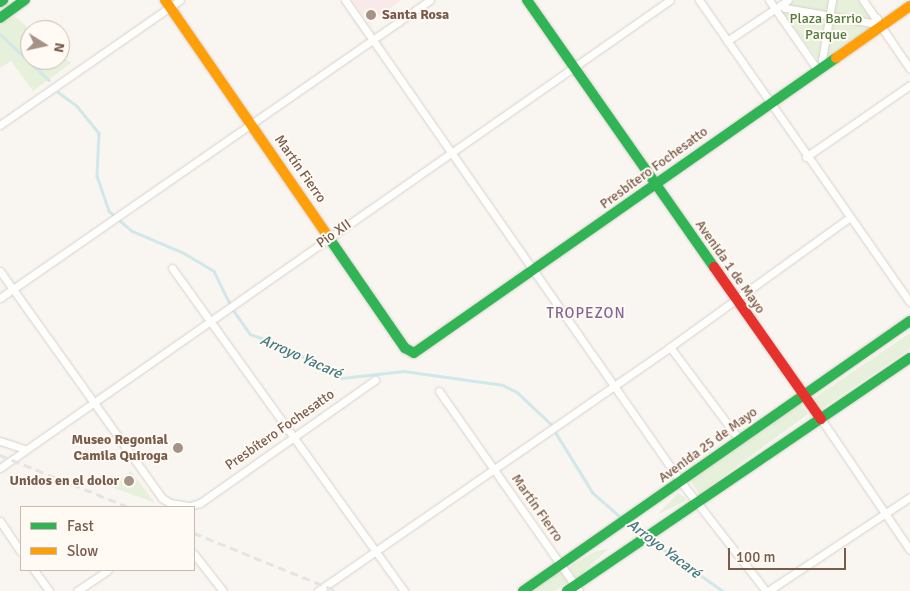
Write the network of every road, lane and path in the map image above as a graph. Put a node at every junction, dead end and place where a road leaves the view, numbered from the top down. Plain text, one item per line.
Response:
1 (4, 0) edge
2 (26, 0) edge
3 (180, 0) edge
4 (345, 0) edge
5 (430, 0) edge
6 (527, 0) edge
7 (670, 0) edge
8 (699, 0) edge
9 (769, 0) edge
10 (788, 0) edge
11 (832, 0) edge
12 (863, 0) edge
13 (0, 2) edge
14 (168, 3) edge
15 (782, 5) junction
16 (910, 6) edge
17 (775, 10) junction
18 (830, 15) junction
19 (0, 18) edge
20 (879, 22) junction
21 (374, 39) junction
22 (727, 41) junction
23 (574, 66) junction
24 (821, 66) junction
25 (910, 69) edge
26 (910, 85) edge
27 (770, 102) junction
28 (252, 124) junction
29 (0, 125) edge
30 (452, 152) junction
31 (806, 158) junction
32 (655, 184) junction
33 (849, 218) junction
34 (330, 236) junction
35 (172, 268) dead end
36 (535, 270) junction
37 (0, 271) edge
38 (13, 289) junction
39 (0, 298) edge
40 (736, 300) junction
41 (910, 302) edge
42 (910, 321) edge
43 (212, 322) junction
44 (670, 347) junction
45 (414, 353) joint
46 (910, 358) edge
47 (375, 380) dead end
48 (614, 385) junction
49 (439, 391) dead end
50 (803, 396) junction
51 (94, 405) junction
52 (821, 419) junction
53 (295, 438) junction
54 (738, 438) junction
55 (0, 441) edge
56 (24, 450) junction
57 (0, 468) edge
58 (493, 469) junction
59 (681, 482) junction
60 (910, 497) edge
61 (698, 504) junction
62 (885, 514) junction
63 (0, 521) edge
64 (910, 550) edge
65 (20, 551) edge
66 (375, 551) junction
67 (195, 555) edge
68 (562, 566) junction
69 (35, 571) edge
70 (107, 571) edge
71 (574, 589) edge
72 (49, 591) edge
73 (77, 591) edge
74 (223, 591) edge
75 (318, 591) edge
76 (404, 591) edge
77 (523, 591) edge
78 (767, 591) edge

1 - 13 main road
2 - 19 main road
3 - 14 street
4 - 21 street
5 - 21 street
6 - 23 main road, Avenida 1 de Mayo
7 - 23 street, Pio XII
8 - 22 street
9 - 17 street
10 - 15 street
11 - 18 street
12 - 20 street
14 - 28 main road, Martín Fierro
14 - 29 street
15 - 17 street
15 - 18 street
16 - 20 main road, Presbítero Fochesatto
17 - 22 street
17 - 24 street
18 - 20 street
18 - 24 street
20 - 24 main road, Presbítero Fochesatto
20 - 25 street
21 - 28 street
21 - 30 street
22 - 27 street
23 - 30 street, Pio XII
23 - 32 main road, Avenida 1 de Mayo
24 - 27 main road, Presbítero Fochesatto
26 - 31 street
27 - 31 street
27 - 32 main road, Presbítero Fochesatto
28 - 34 main road, Martín Fierro
28 - 38 street
30 - 34 street, Pio XII
30 - 36 street
31 - 33 street
32 - 36 main road, Presbítero Fochesatto
32 - 40 main road, Avenida 1 de Mayo
33 - 40 street
33 - 41 street
34 - 43 street, Pio XII
34 - 45 main road, Martín Fierro
35 - 43 street
36 - 45 main road, Presbítero Fochesatto
36 - 48 street
37 - 38 street
38 - 39 street
38 - 51 street
40 - 44 street
40 - 50 main road, Avenida 1 de Mayo
42 - 50 main road, Avenida 25 de Mayo
43 - 51 street, Pio XII
43 - 53 street
44 - 48 street
44 - 54 street
46 - 52 main road
47 - 53 street, Presbítero Fochesatto
48 - 58 street
48 - 59 street
49 - 58 street, Martín Fierro
50 - 52 main road, Avenida 1 de Mayo
50 - 54 main road, Avenida 25 de Mayo
51 - 53 street, Presbítero Fochesatto
51 - 56 street, Pio XII
52 - 61 main road
52 - 62 street, Avenida 1 de Mayo
53 - 66 street
54 - 59 main road, Avenida 25 de Mayo
55 - 56 street
56 - 57 street, Pio XII
58 - 66 street
58 - 68 street, Martín Fierro
59 - 61 street
59 - 68 main road, Avenida 25 de Mayo
60 - 62 street
61 - 71 main road
61 - 78 street
62 - 64 street, Avenida 1 de Mayo
62 - 78 street
63 - 65 street
66 - 75 street
66 - 76 street
67 - 74 street
68 - 71 street, Martín Fierro
68 - 77 main road, Avenida 25 de Mayo
69 - 72 street
70 - 73 street

